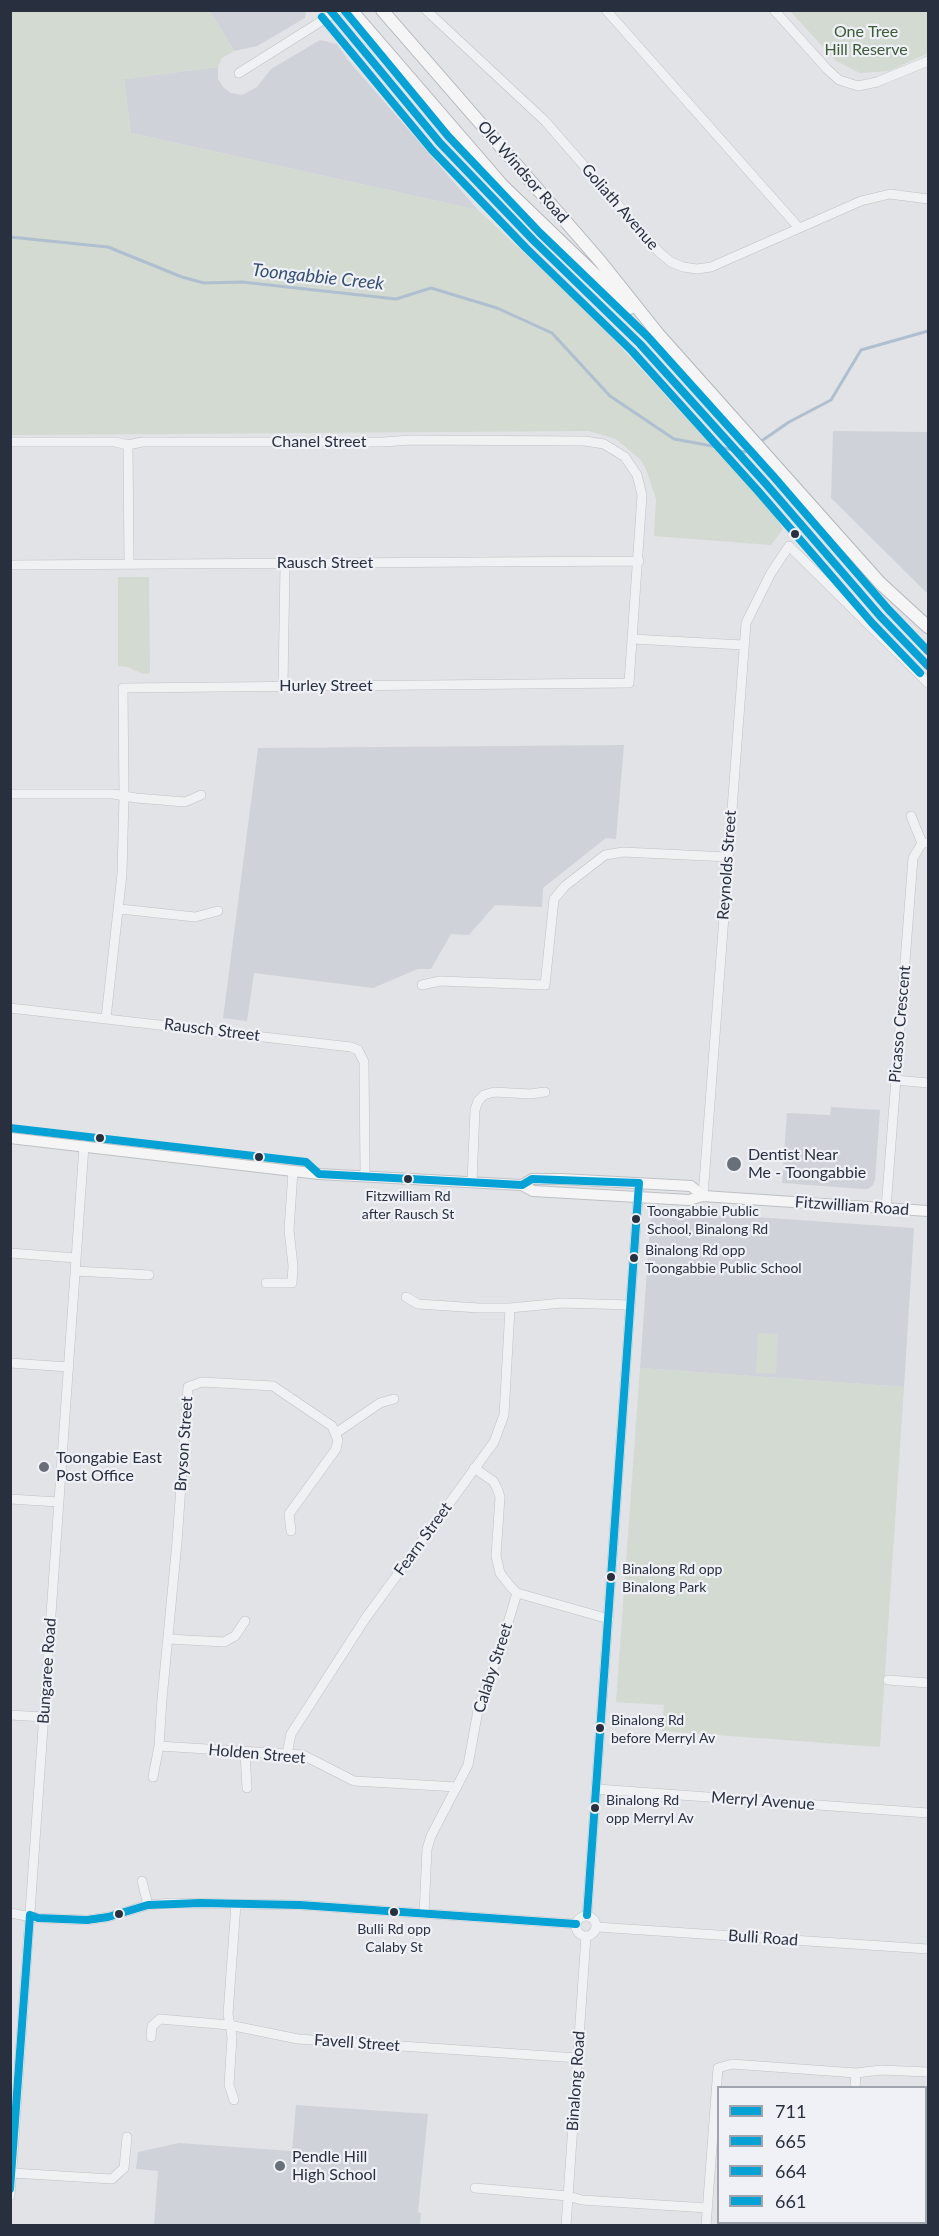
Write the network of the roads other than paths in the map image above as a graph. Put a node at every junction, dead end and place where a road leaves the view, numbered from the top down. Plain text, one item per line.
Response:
1 (339, 10) edge
2 (351, 10) edge
3 (382, 10) edge
4 (426, 10) edge
5 (606, 10) edge
6 (774, 10) edge
7 (928, 61) edge
8 (239, 73) dead end
9 (928, 199) edge
10 (799, 228) junction
11 (659, 335) junction
12 (10, 442) edge
13 (128, 445) junction
14 (625, 458) joint
15 (639, 561) junction
16 (129, 563) junction
17 (285, 564) junction
18 (10, 565) edge
19 (928, 627) edge
20 (632, 639) junction
21 (743, 645) junction
22 (928, 683) edge
23 (283, 686) junction
24 (10, 794) edge
25 (201, 795) dead end
26 (124, 796) junction
27 (911, 816) dead end
28 (925, 843) edge
29 (728, 857) junction
30 (120, 909) junction
31 (218, 911) dead end
32 (422, 985) dead end
33 (10, 1008) edge
34 (106, 1018) junction
35 (895, 1080) junction
36 (928, 1083) edge
37 (545, 1092) dead end
38 (10, 1138) edge
39 (84, 1146) junction
40 (293, 1171) junction
41 (365, 1175) junction
42 (472, 1182) junction
43 (639, 1183) junction
44 (522, 1185) junction
45 (704, 1196) junction
46 (638, 1197) junction
47 (886, 1208) junction
48 (928, 1211) edge
49 (10, 1253) edge
50 (76, 1258) junction
51 (75, 1271) junction
52 (149, 1275) dead end
53 (266, 1283) dead end
54 (406, 1297) dead end
55 (631, 1305) junction
56 (510, 1308) junction
57 (10, 1363) edge
58 (69, 1367) junction
59 (394, 1400) dead end
60 (336, 1433) junction
61 (474, 1468) junction
62 (10, 1499) edge
63 (58, 1502) junction
64 (291, 1531) dead end
65 (517, 1593) junction
66 (609, 1620) junction
67 (245, 1622) dead end
68 (168, 1639) junction
69 (888, 1680) dead end
70 (928, 1683) edge
71 (10, 1715) edge
72 (44, 1717) junction
73 (159, 1746) junction
74 (245, 1753) junction
75 (288, 1754) junction
76 (153, 1777) dead end
77 (457, 1787) junction
78 (247, 1788) dead end
79 (597, 1789) junction
80 (928, 1813) edge
81 (142, 1881) dead end
82 (236, 1904) junction
83 (148, 1905) junction
84 (10, 1913) edge
85 (424, 1914) junction
86 (30, 1915) junction
87 (587, 1915) junction
88 (576, 1924) junction
89 (597, 1927) junction
90 (586, 1936) junction
91 (928, 1949) edge
92 (229, 2025) junction
93 (10, 2035) edge
94 (21, 2036) junction
95 (151, 2037) dead end
96 (578, 2058) junction
97 (928, 2072) edge
98 (856, 2073) junction
99 (855, 2086) edge
100 (234, 2100) dead end
101 (127, 2137) dead end
102 (12, 2173) junction
103 (475, 2188) dead end
104 (11, 2189) edge
105 (10, 2196) edge
106 (568, 2196) junction
107 (707, 2208) junction
108 (566, 2226) edge
109 (706, 2226) edge

1 - 8 street
2 - 11 highway, Old Windsor Road
3 - 11 highway, Old Windsor Road
4 - 10 street, Goliath Avenue
5 - 10 street
6 - 7 street
9 - 10 street, Goliath Avenue
11 - 19 highway, Old Windsor Road
12 - 13 street, Chanel Street
13 - 14 street, Chanel Street
13 - 16 street
14 - 15 street, Hurley Street
15 - 17 street, Rausch Street
15 - 20 street, Hurley Street
16 - 17 street, Rausch Street
16 - 18 street, Rausch Street
17 - 23 street
20 - 21 street
20 - 23 street, Hurley Street
21 - 22 street, Reynolds Street
21 - 29 street, Reynolds Street
23 - 26 street, Hurley Street
24 - 26 street
25 - 26 street
26 - 30 street, Hurley Street
27 - 28 street, Picasso Crescent
28 - 35 street, Picasso Crescent
29 - 32 street
29 - 45 street, Reynolds Street
30 - 31 street
30 - 34 street, Hurley Street
33 - 34 street, Rausch Street
34 - 41 street, Rausch Street
35 - 36 street
35 - 47 street, Picasso Crescent
37 - 42 street
38 - 39 main road, Fitzwilliam Road
39 - 40 main road, Fitzwilliam Road
39 - 50 street, Bungaree Road
40 - 41 main road, Fitzwilliam Road
40 - 53 street
41 - 42 main road, Fitzwilliam Road
42 - 44 main road, Fitzwilliam Road
43 - 44 main road, Fitzwilliam Road
43 - 45 main road, Fitzwilliam Road
43 - 46 street
44 - 46 main road, Fitzwilliam Road
45 - 46 main road, Fitzwilliam Road
45 - 47 main road, Fitzwilliam Road
46 - 55 street
47 - 48 main road, Fitzwilliam Road
49 - 50 street
50 - 51 street, Bungaree Road
51 - 52 street
51 - 58 street, Bungaree Road
54 - 56 street
55 - 56 street
55 - 66 street
56 - 61 street, Fearn Street
57 - 58 street
58 - 63 street, Bungaree Road
59 - 60 street
60 - 64 street
60 - 68 street, Bryson Street
61 - 65 street
61 - 75 street, Fearn Street
62 - 63 street
63 - 72 street, Bungaree Road
65 - 66 street
65 - 77 street, Calaby Street
66 - 79 street
67 - 68 street
68 - 73 street, Bryson Street
69 - 70 street
71 - 72 street
72 - 86 street, Bungaree Road
73 - 74 street, Holden Street
73 - 76 street, Bryson Street
74 - 75 street, Holden Street
74 - 78 street
75 - 77 street, Holden Street
77 - 85 street, Calaby Street
79 - 80 street, Merryl Avenue
79 - 87 street
81 - 83 street
82 - 83 street
82 - 85 street
82 - 92 street
83 - 86 street
84 - 86 street
85 - 88 street
86 - 94 street, Bungaree Road
87 - 88 street
87 - 89 street
88 - 90 street
89 - 90 street
89 - 91 street, Bulli Road
90 - 96 street, Binalong Road
92 - 95 street, Favell Street
92 - 96 street, Favell Street
92 - 100 street
93 - 94 street
94 - 102 street, Bungaree Road
96 - 106 street, Binalong Road
97 - 98 street
98 - 99 street
98 - 107 street
101 - 102 street
102 - 104 street, Bungaree Road
103 - 106 street
104 - 105 street, Bungaree Road
106 - 107 street
106 - 108 street, Binalong Road
107 - 109 street

